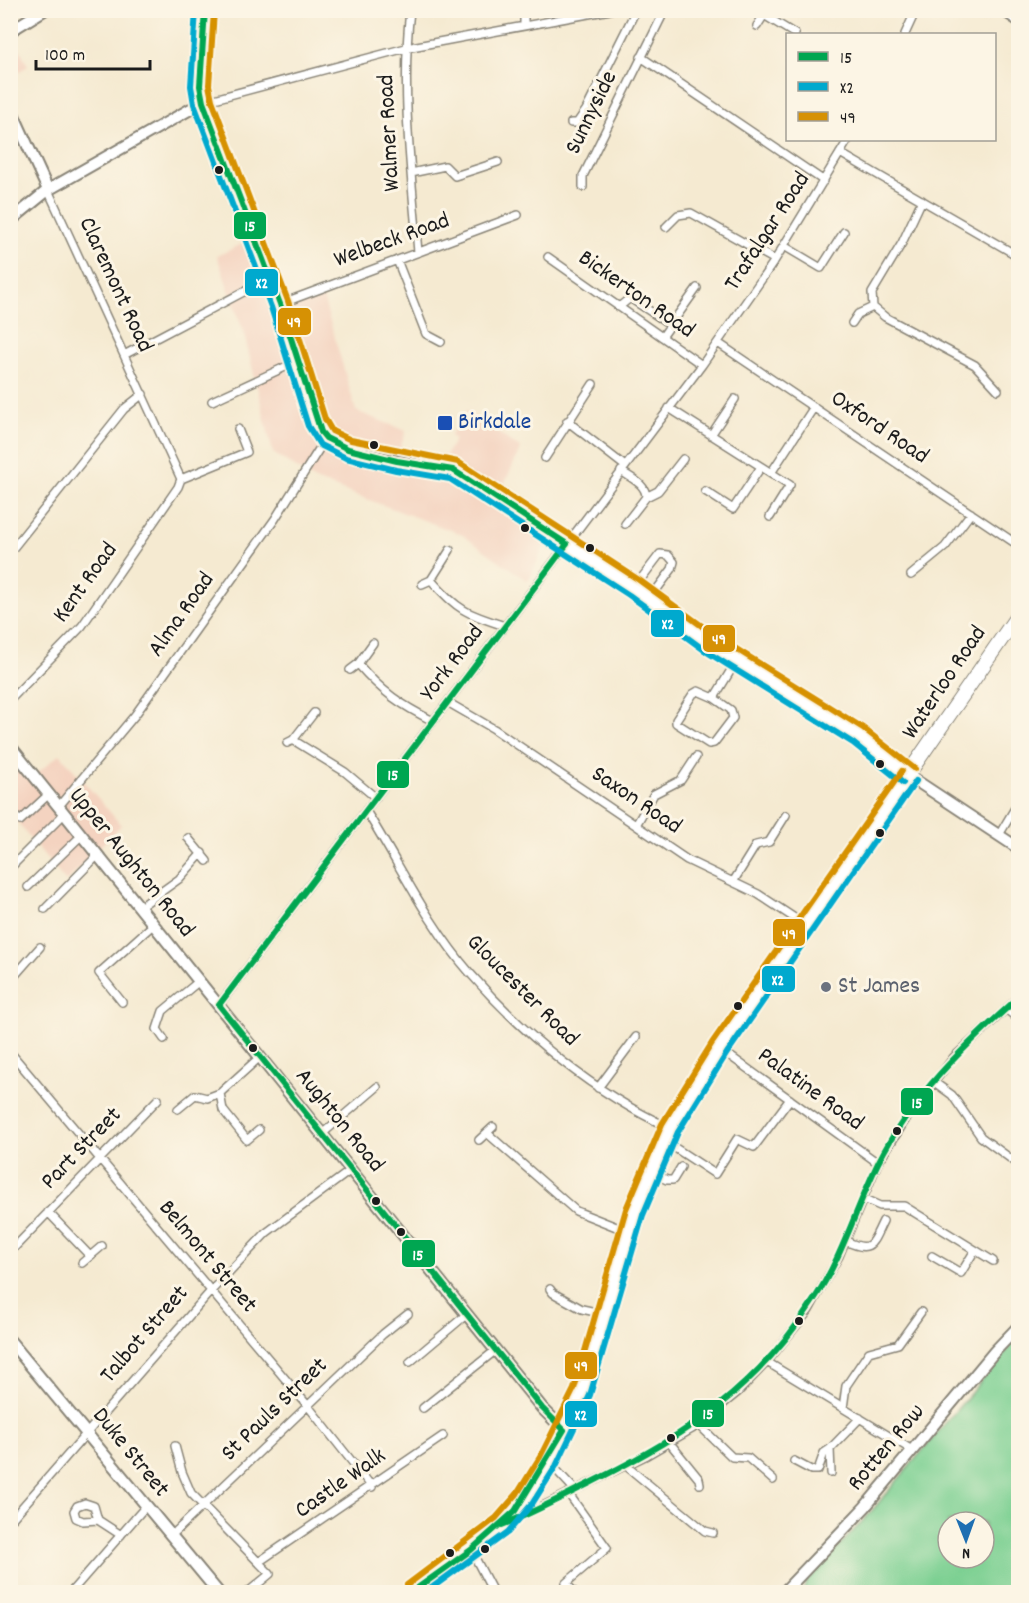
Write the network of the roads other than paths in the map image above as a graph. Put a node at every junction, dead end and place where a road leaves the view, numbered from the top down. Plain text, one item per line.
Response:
1 (44, 10) edge
2 (205, 10) edge
3 (410, 10) edge
4 (524, 10) edge
5 (610, 10) edge
6 (636, 10) edge
7 (665, 10) edge
8 (916, 10) edge
9 (1003, 10) edge
10 (761, 13) edge
11 (1018, 20) edge
12 (524, 24) junction
13 (757, 26) dead end
14 (10, 31) edge
15 (793, 33) edge
16 (905, 33) edge
17 (406, 48) junction
18 (641, 57) junction
19 (203, 102) junction
20 (10, 108) edge
21 (571, 123) dead end
22 (847, 141) edge
23 (840, 153) junction
24 (498, 162) dead end
25 (411, 173) junction
26 (824, 181) junction
27 (583, 187) dead end
28 (48, 190) junction
29 (922, 200) junction
30 (518, 215) dead end
31 (10, 221) edge
32 (666, 227) dead end
33 (843, 232) dead end
34 (784, 246) junction
35 (418, 252) junction
36 (1018, 256) edge
37 (548, 257) dead end
38 (397, 260) junction
39 (775, 260) junction
40 (270, 279) junction
41 (697, 288) dead end
42 (280, 304) junction
43 (873, 306) junction
44 (620, 307) junction
45 (852, 323) dead end
46 (671, 325) junction
47 (662, 337) junction
48 (441, 342) dead end
49 (718, 343) junction
50 (124, 355) junction
51 (298, 361) junction
52 (702, 365) junction
53 (593, 384) dead end
54 (998, 390) dead end
55 (143, 394) junction
56 (735, 399) dead end
57 (212, 401) dead end
58 (814, 407) junction
59 (669, 408) junction
60 (567, 421) junction
61 (238, 429) dead end
62 (711, 435) junction
63 (326, 438) junction
64 (545, 458) dead end
65 (683, 459) dead end
66 (761, 467) junction
67 (623, 469) junction
68 (771, 473) junction
69 (181, 479) junction
70 (705, 491) dead end
71 (646, 497) junction
72 (971, 513) junction
73 (770, 517) dead end
74 (625, 524) dead end
75 (567, 544) junction
76 (1018, 545) edge
77 (450, 550) dead end
78 (10, 552) edge
79 (911, 575) dead end
80 (431, 580) junction
81 (422, 584) dead end
82 (634, 588) junction
83 (649, 600) junction
84 (1018, 615) edge
85 (505, 626) junction
86 (373, 643) dead end
87 (737, 660) junction
88 (358, 664) junction
89 (350, 670) dead end
90 (714, 698) junction
91 (10, 700) edge
92 (449, 703) junction
93 (314, 713) dead end
94 (433, 721) junction
95 (12, 751) edge
96 (696, 757) dead end
97 (909, 776) junction
98 (49, 794) junction
99 (376, 798) junction
100 (1018, 803) edge
101 (62, 810) junction
102 (10, 811) edge
103 (366, 812) junction
104 (786, 814) dead end
105 (636, 825) junction
106 (82, 835) junction
107 (999, 835) junction
108 (188, 838) dead end
109 (1018, 848) edge
110 (202, 853) junction
111 (98, 855) junction
112 (207, 861) dead end
113 (10, 864) edge
114 (733, 882) junction
115 (28, 886) dead end
116 (140, 907) junction
117 (45, 909) dead end
118 (154, 924) junction
119 (805, 925) junction
120 (40, 947) dead end
121 (10, 981) edge
122 (198, 982) junction
123 (1018, 998) edge
124 (122, 1002) dead end
125 (219, 1005) junction
126 (1006, 1009) junction
127 (1018, 1019) edge
128 (636, 1037) dead end
129 (164, 1039) dead end
130 (719, 1048) junction
131 (10, 1052) edge
132 (261, 1056) junction
133 (934, 1082) junction
134 (377, 1087) dead end
135 (598, 1088) junction
136 (220, 1093) junction
137 (158, 1099) dead end
138 (790, 1099) junction
139 (178, 1109) dead end
140 (493, 1126) dead end
141 (259, 1130) dead end
142 (487, 1133) junction
143 (322, 1134) junction
144 (668, 1135) junction
145 (479, 1140) dead end
146 (99, 1158) junction
147 (878, 1162) junction
148 (1018, 1164) edge
149 (681, 1167) dead end
150 (351, 1170) junction
151 (652, 1173) junction
152 (864, 1199) junction
153 (48, 1212) junction
154 (883, 1221) dead end
155 (629, 1232) junction
156 (846, 1241) junction
157 (102, 1246) dead end
158 (975, 1250) junction
159 (10, 1252) edge
160 (90, 1256) junction
161 (932, 1256) dead end
162 (993, 1261) dead end
163 (82, 1263) dead end
164 (550, 1289) dead end
165 (210, 1292) junction
166 (921, 1312) dead end
167 (408, 1314) dead end
168 (467, 1314) junction
169 (605, 1314) junction
170 (1018, 1327) edge
171 (10, 1341) edge
172 (496, 1350) junction
173 (410, 1362) dead end
174 (767, 1362) junction
175 (308, 1406) junction
176 (423, 1408) dead end
177 (843, 1408) junction
178 (860, 1418) junction
179 (698, 1424) junction
180 (564, 1430) junction
181 (86, 1432) junction
182 (443, 1436) dead end
183 (669, 1442) junction
184 (176, 1446) dead end
185 (830, 1449) junction
186 (912, 1450) junction
187 (548, 1461) junction
188 (794, 1461) dead end
189 (625, 1465) junction
190 (831, 1473) dead end
191 (773, 1480) dead end
192 (700, 1484) dead end
193 (372, 1487) junction
194 (571, 1491) junction
195 (204, 1505) junction
196 (146, 1506) junction
197 (98, 1520) dead end
198 (10, 1521) edge
199 (502, 1525) junction
200 (713, 1533) dead end
201 (121, 1535) junction
202 (171, 1536) junction
203 (471, 1550) junction
204 (260, 1561) junction
205 (71, 1593) edge
206 (218, 1593) edge
207 (248, 1593) edge
208 (412, 1593) edge
209 (493, 1593) edge
210 (574, 1593) edge
211 (783, 1593) edge

1 - 14 street
2 - 19 street
3 - 17 street, Walmer Road
4 - 12 street
5 - 12 street
6 - 21 street
7 - 18 street, Sunnyside
8 - 16 street
9 - 11 street
10 - 13 street
10 - 15 street
12 - 17 street
17 - 19 street
17 - 25 street, Walmer Road
18 - 26 street
18 - 27 street, Sunnyside
19 - 28 street
19 - 40 street
20 - 28 street, Claremont Road
22 - 23 street, Trafalgar Road
23 - 26 street, Trafalgar Road
23 - 29 street
24 - 25 street
25 - 35 street, Walmer Road
26 - 34 street, Trafalgar Road
28 - 31 street
28 - 50 street, Claremont Road
29 - 36 street
29 - 43 street
30 - 35 street, Welbeck Road
32 - 39 street
33 - 34 street
34 - 39 street, Trafalgar Road
35 - 38 street, Welbeck Road
37 - 44 street, Bickerton Road
38 - 42 street, Welbeck Road
38 - 48 street
39 - 49 street, Trafalgar Road
40 - 42 street
40 - 50 street
41 - 46 street
42 - 51 street
43 - 45 street
43 - 54 street
44 - 46 street
44 - 47 street, Bickerton Road
46 - 47 street
47 - 52 street, Bickerton Road
49 - 52 street, York Road
49 - 58 street, Oxford Road
50 - 55 street, Claremont Road
51 - 57 street
51 - 63 street
52 - 59 street, York Road
53 - 60 street
55 - 69 street, Claremont Road
55 - 78 street
56 - 62 street
58 - 68 street
58 - 72 street, Oxford Road
59 - 62 street
59 - 67 street, York Road
60 - 64 street
60 - 67 street
61 - 69 street
62 - 66 street
63 - 75 street
63 - 101 street, Alma Road
65 - 71 street
66 - 68 street
66 - 70 street
67 - 71 street
67 - 75 street, York Road
68 - 73 street
69 - 91 street, Kent Road
71 - 74 street
72 - 76 street, Oxford Road
72 - 79 street
75 - 82 street
75 - 85 street, York Road
77 - 80 street
80 - 81 street
80 - 85 street
82 - 83 street
82 - 83 street
83 - 87 street
84 - 97 highway, Waterloo Road
85 - 92 street, York Road
86 - 88 street
87 - 90 street
87 - 97 street
88 - 89 street
88 - 94 street
90 - 90 street
92 - 94 street, York Road
92 - 105 street, Saxon Road
93 - 99 street
94 - 99 street, York Road
95 - 98 street, Upper Aughton Road
96 - 105 street
97 - 107 street
97 - 119 highway, Waterloo Road
98 - 101 street, Upper Aughton Road
98 - 102 street
99 - 103 street, York Road
100 - 107 street
101 - 106 street, Upper Aughton Road
101 - 113 street, Alma Road
103 - 125 street, York Road
103 - 135 street, Gloucester Road
104 - 114 street
105 - 114 street, Saxon Road
106 - 111 street, Upper Aughton Road
106 - 115 street
107 - 109 street
108 - 110 street
110 - 112 street
110 - 116 street
111 - 116 street, Upper Aughton Road
111 - 117 street
114 - 119 street, Saxon Road
116 - 118 street, Upper Aughton Road
118 - 122 street, Upper Aughton Road
118 - 124 street
119 - 130 highway, Waterloo Road
120 - 121 street
122 - 125 street, Upper Aughton Road
122 - 129 street
123 - 126 street
125 - 132 street, Aughton Road
126 - 127 street
126 - 133 street
128 - 135 street
130 - 138 street, Palatine Road
130 - 144 highway, Waterloo Road
131 - 146 street, Belmont Street
132 - 136 street
132 - 143 street, Aughton Road
133 - 147 street
133 - 148 street
134 - 143 street
135 - 144 street, Gloucester Road
136 - 139 street
136 - 141 street
137 - 146 street, Part Street
138 - 144 street, Gloucester Road
138 - 147 street, Palatine Road
140 - 142 street
142 - 145 street
142 - 155 street
143 - 150 street, Aughton Road
144 - 151 highway, Waterloo Road
146 - 153 street, Part Street
146 - 165 street, Belmont Street
147 - 152 street
149 - 151 street
150 - 165 street, Talbot Street
150 - 168 street, Aughton Road
151 - 155 highway, Waterloo Road
152 - 156 street
152 - 158 street
153 - 159 street, Part Street
153 - 160 street
154 - 156 street
155 - 169 highway, Waterloo Road
156 - 174 street
157 - 160 street
158 - 161 street
158 - 162 street
160 - 163 street
164 - 169 street
165 - 175 street, Belmont Street
165 - 181 street, Talbot Street
166 - 177 street
167 - 175 street, St Pauls Street
168 - 172 street, Aughton Road
168 - 173 street
169 - 180 highway, Waterloo Road
170 - 186 street, Rotten Row
171 - 181 street, Duke Street
172 - 176 street
172 - 180 street, Aughton Road
174 - 177 street
174 - 179 street
175 - 193 street, Belmont Street
175 - 195 street, St Pauls Street
177 - 178 street
178 - 185 street
178 - 186 street
179 - 183 street
179 - 191 street
180 - 187 highway, Waterloo Road
181 - 196 street, Duke Street
181 - 198 street, Talbot Street
182 - 193 street, Castle Walk
183 - 189 street
183 - 192 street
184 - 195 street
185 - 188 street
185 - 190 street
186 - 211 street, Rotten Row
187 - 194 street
187 - 199 highway, Waterloo Road
189 - 194 street
189 - 200 street
193 - 204 street, Castle Walk
194 - 199 street
194 - 210 street
195 - 202 street, St Pauls Street
195 - 204 street
196 - 201 street
196 - 202 street, Duke Street
197 - 201 street
199 - 203 highway, Waterloo Road
201 - 205 street
202 - 206 street, Duke Street
203 - 208 highway, Waterloo Road
203 - 209 street
204 - 207 street

